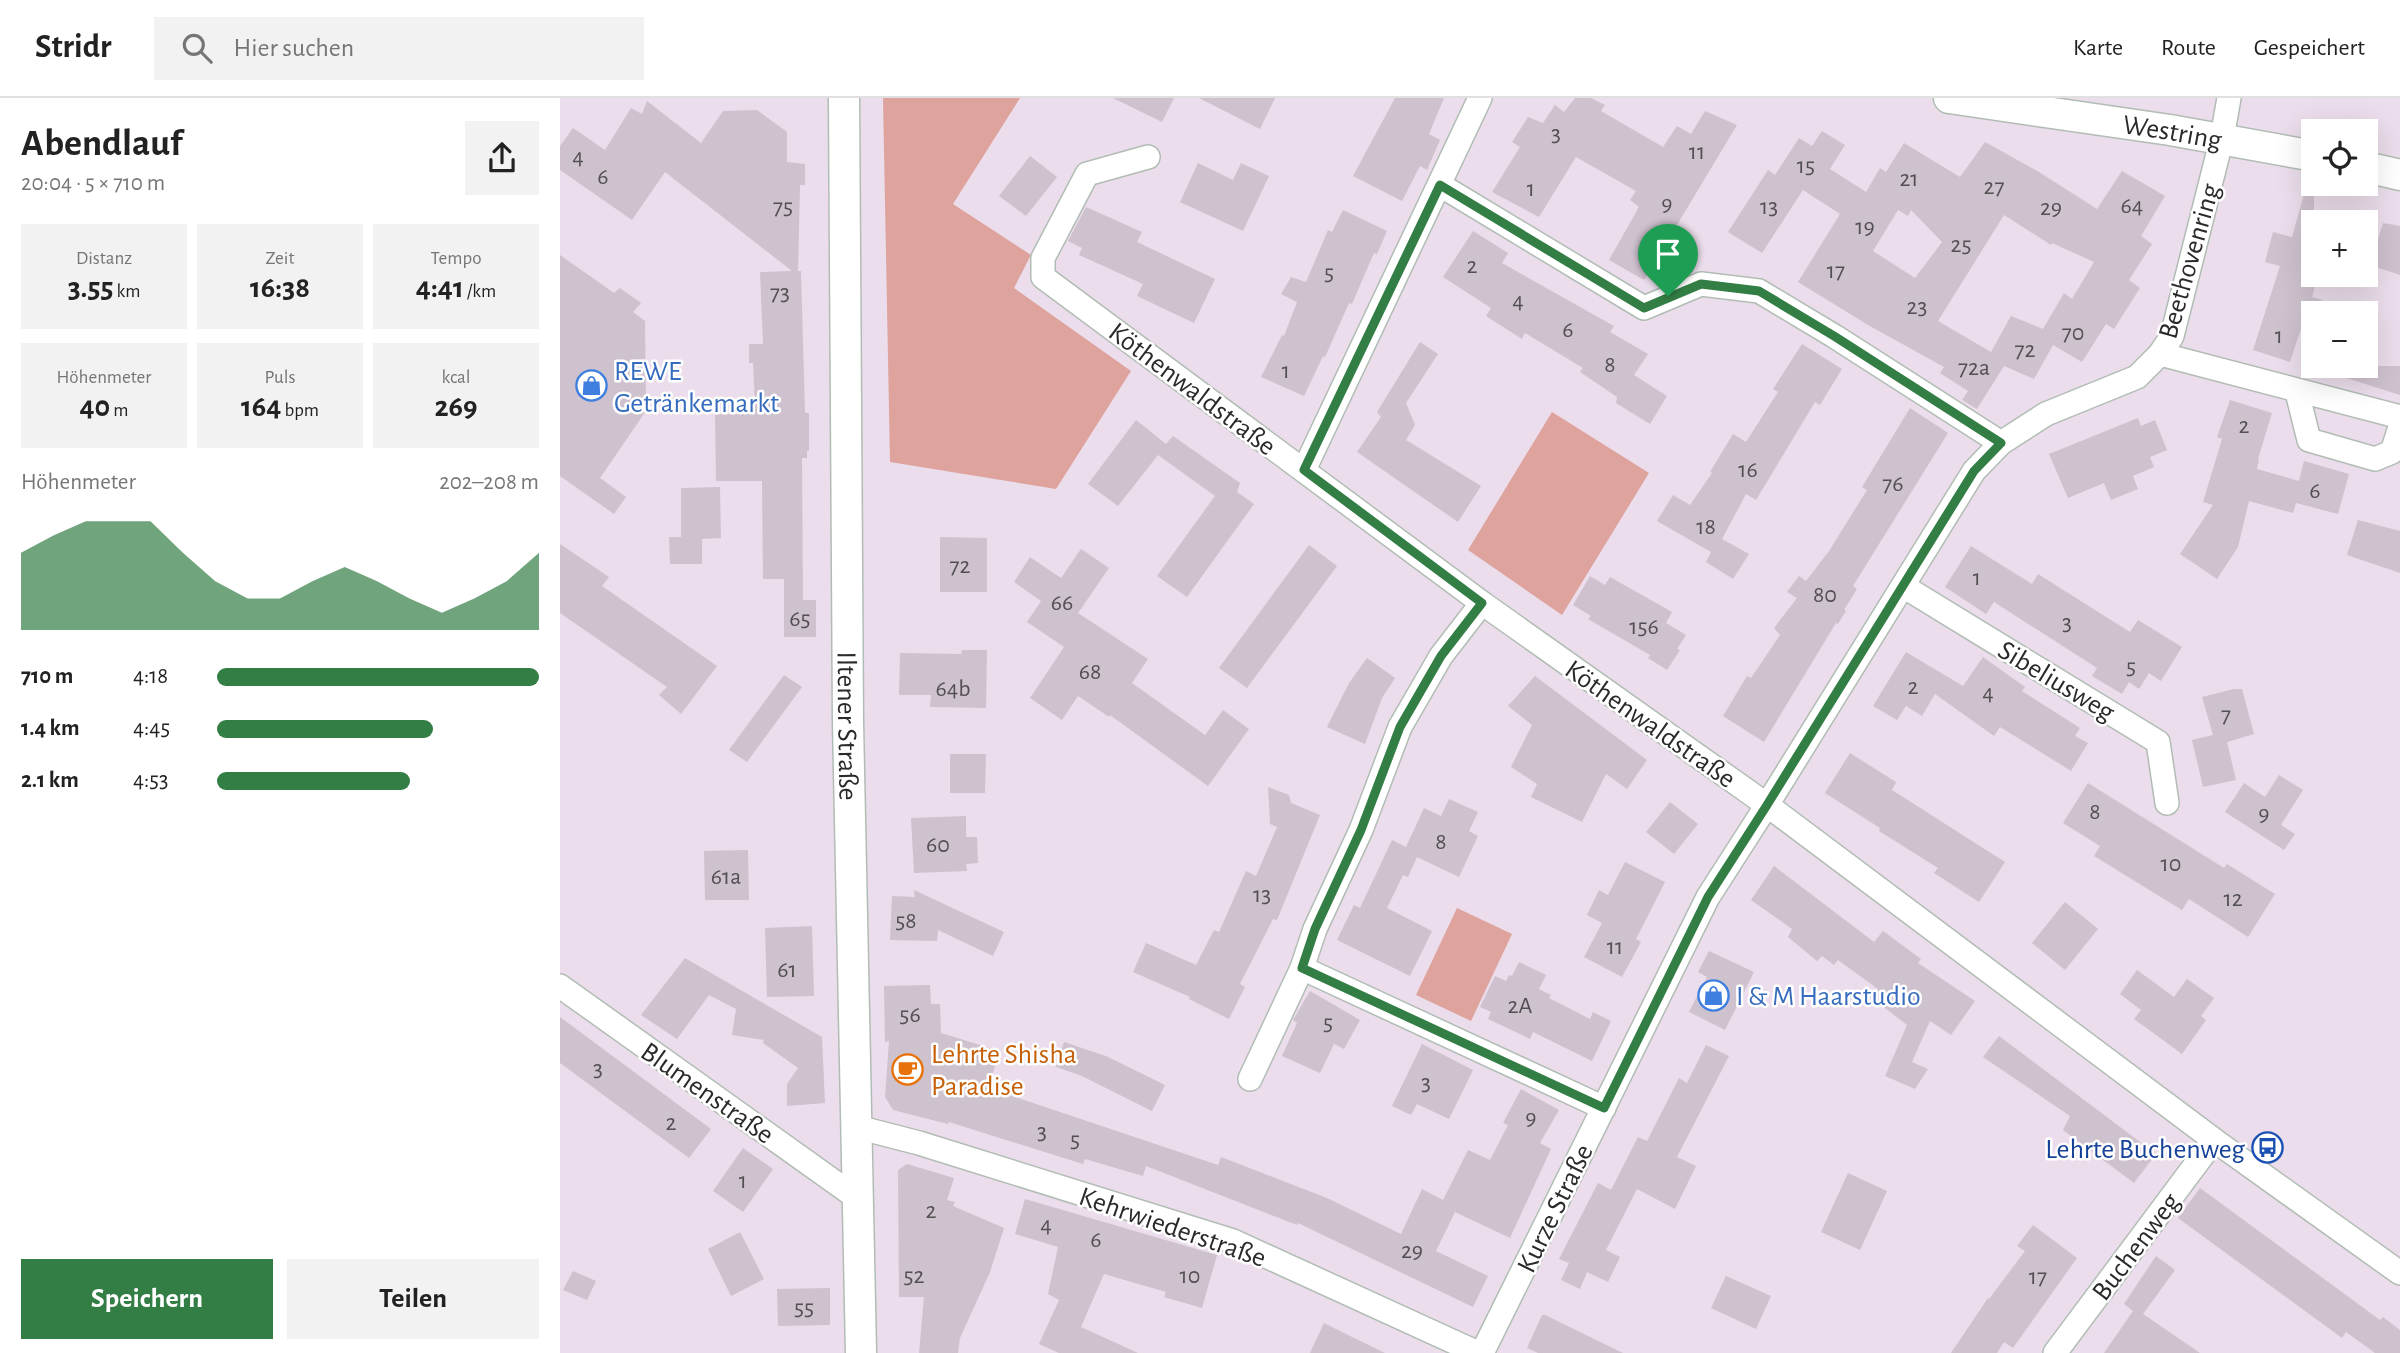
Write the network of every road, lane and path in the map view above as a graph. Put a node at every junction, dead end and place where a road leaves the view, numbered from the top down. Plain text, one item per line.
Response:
1 (844, 98) edge
2 (1480, 98) edge
3 (1949, 98) edge
4 (2229, 98) edge
5 (2221, 138) junction
6 (2301, 153) edge
7 (1148, 157) dead end
8 (2378, 170) edge
9 (2400, 175) edge
10 (1440, 185) junction
11 (2160, 354) junction
12 (2297, 392) junction
13 (2400, 417) edge
14 (2400, 427) edge
15 (2001, 443) junction
16 (1304, 470) junction
17 (1903, 586) junction
18 (1482, 603) junction
19 (2166, 803) dead end
20 (1767, 805) junction
21 (1302, 968) junction
22 (560, 986) edge
23 (1251, 1079) dead end
24 (1604, 1108) junction
25 (856, 1127) junction
26 (2214, 1140) junction
27 (857, 1198) junction
28 (2400, 1273) edge
29 (861, 1353) edge
30 (1480, 1353) edge
31 (2055, 1353) edge

1 - 25 street, Iltener Straße
2 - 10 street
3 - 5 street, Westring
4 - 5 street, Beethovenring
5 - 6 street, Westring
5 - 11 street, Beethovenring
7 - 16 street, Köthenwaldstraße
8 - 9 street
10 - 15 street
10 - 16 street
11 - 12 street
11 - 15 street, Beethovenring
12 - 13 street
12 - 14 street
15 - 17 street, Beethovenring
16 - 18 street, Köthenwaldstraße
17 - 19 street, Sibeliusweg
17 - 20 street, Beethovenring
18 - 20 street, Köthenwaldstraße
18 - 21 street
20 - 24 street, Kurze Straße
20 - 26 street, Köthenwaldstraße
21 - 23 street
21 - 24 street
22 - 27 street, Blumenstraße
24 - 30 street, Kurze Straße
25 - 27 street, Iltener Straße
25 - 30 street, Kehrwiederstraße
26 - 28 street, Köthenwaldstraße
26 - 31 street, Buchenweg
27 - 29 street, Iltener Straße

